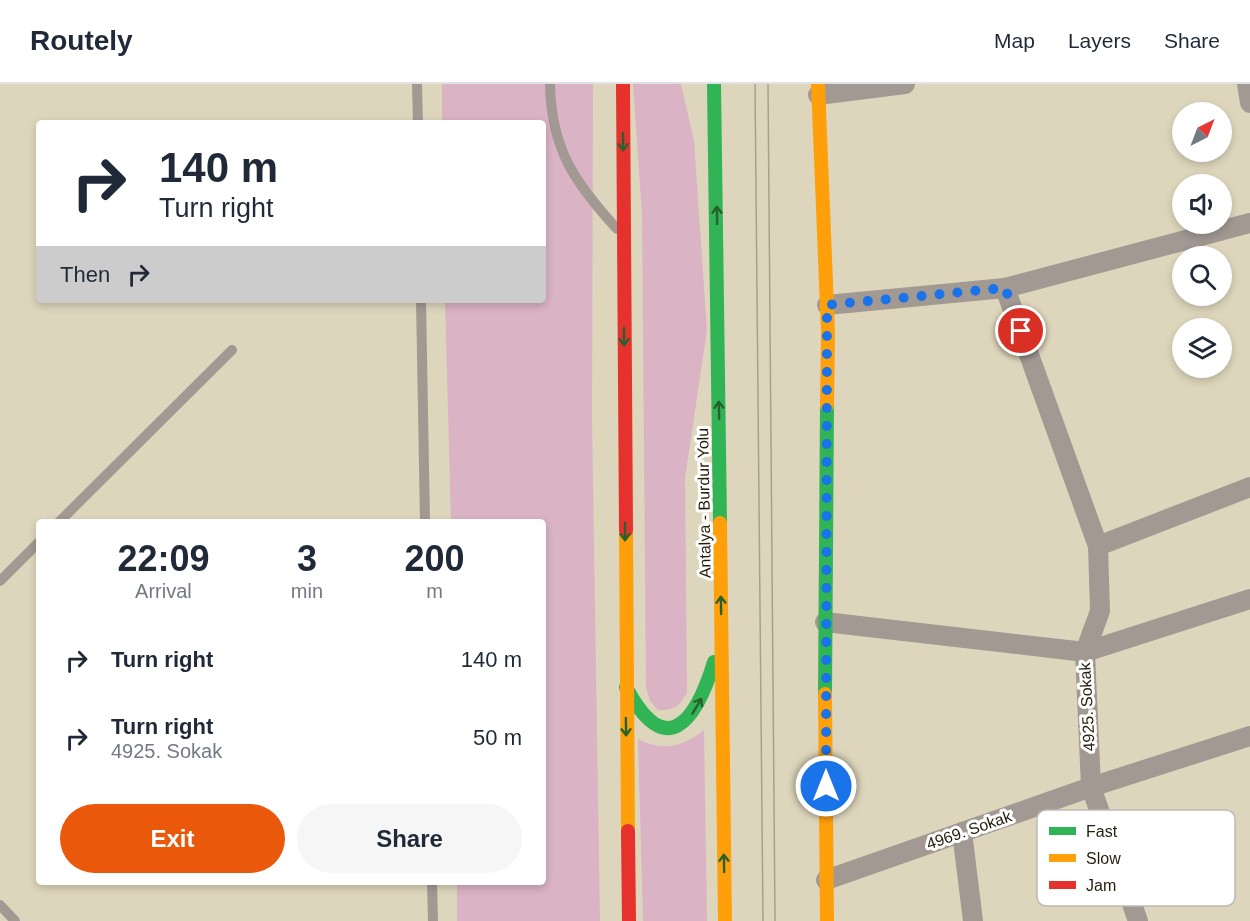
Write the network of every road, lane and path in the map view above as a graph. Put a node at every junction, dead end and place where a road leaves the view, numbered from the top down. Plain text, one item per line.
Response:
1 (417, 84) edge
2 (550, 84) edge
3 (623, 84) edge
4 (700, 84) edge
5 (714, 84) edge
6 (720, 84) edge
7 (905, 84) edge
8 (1246, 84) edge
9 (818, 90) edge
10 (1250, 103) edge
11 (418, 120) edge
12 (717, 150) junction
13 (1250, 223) edge
14 (624, 236) junction
15 (1005, 288) junction
16 (421, 303) edge
17 (827, 305) junction
18 (232, 350) dead end
19 (1250, 487) edge
20 (62, 519) edge
21 (425, 519) edge
22 (36, 545) edge
23 (1098, 546) junction
24 (0, 581) edge
25 (1250, 599) edge
26 (825, 622) junction
27 (722, 635) junction
28 (1085, 652) junction
29 (626, 687) junction
30 (1250, 736) edge
31 (1091, 787) junction
32 (1099, 810) edge
33 (962, 832) junction
34 (826, 880) junction
35 (432, 885) edge
36 (0, 906) edge
37 (1133, 906) edge
38 (15, 921) edge
39 (433, 921) edge
40 (629, 921) edge
41 (725, 921) edge
42 (827, 921) edge
43 (973, 921) edge
44 (1138, 921) edge

1 - 11 lane
2 - 14 lane
3 -> 14 main road
4 - 12 main road
5 - 12 main road, Antalya - Burdur Yolu
6 - 12 main road
7 - 9 street
8 - 10 street
9 - 17 main road
27 -> 12 main road, Antalya - Burdur Yolu
13 - 15 street
14 -> 29 main road
15 - 17 street
15 - 23 street, 4925. Sokak
16 - 21 lane
17 - 26 main road
18 - 20 lane
19 - 23 street
22 - 24 lane
23 - 28 street, 4925. Sokak
25 - 28 street
26 - 28 street
26 - 34 main road
29 -> 27 main road
41 -> 27 main road, Antalya - Burdur Yolu
28 - 31 street, 4925. Sokak
29 -> 40 main road
30 - 31 street, 4969. Sokak
31 - 32 street, 4925. Sokak
31 - 33 street, 4969. Sokak
33 - 34 street, 4969. Sokak
33 - 43 street
34 - 42 main road
35 - 39 lane
36 - 38 lane
37 - 44 street, 4925. Sokak

